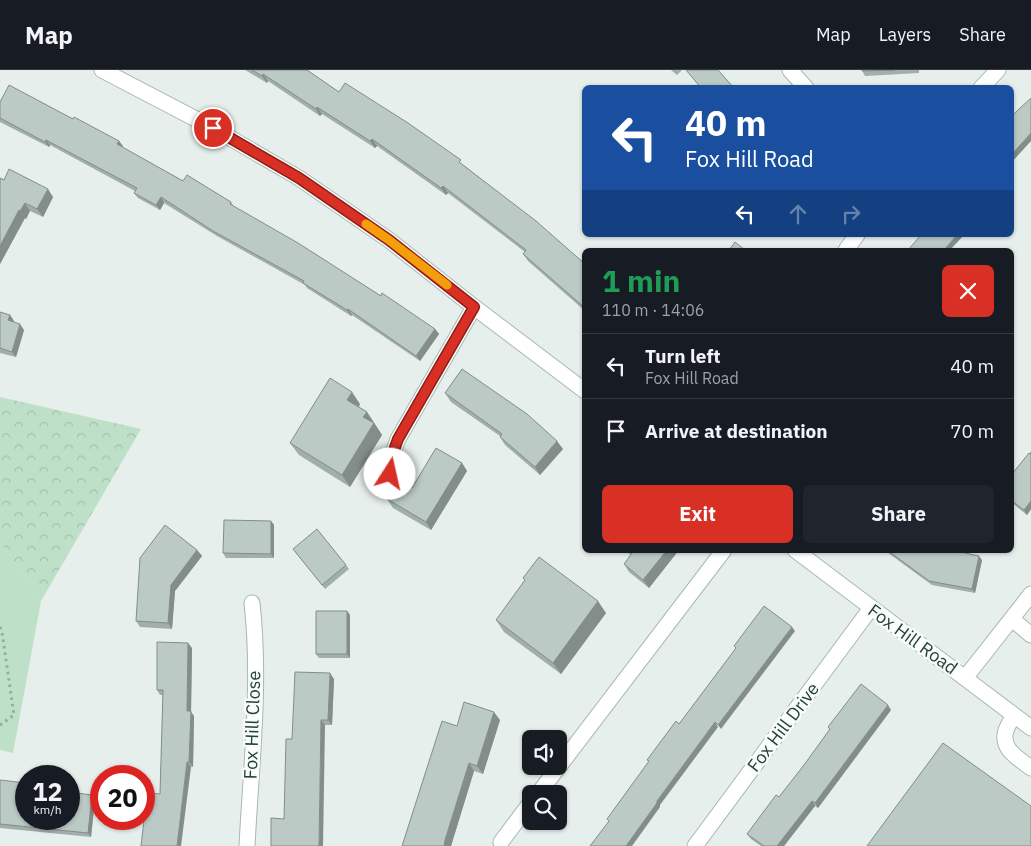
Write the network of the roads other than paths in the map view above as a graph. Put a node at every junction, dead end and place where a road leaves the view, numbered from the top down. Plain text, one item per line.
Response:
1 (102, 70) edge
2 (790, 70) edge
3 (998, 70) edge
4 (803, 85) edge
5 (984, 85) edge
6 (856, 237) edge
7 (847, 248) edge
8 (474, 307) junction
9 (582, 389) edge
10 (390, 474) dead end
11 (722, 553) edge
12 (799, 553) edge
13 (1031, 594) edge
14 (252, 603) dead end
15 (871, 608) junction
16 (1012, 619) junction
17 (1031, 635) edge
18 (965, 678) junction
19 (1014, 716) junction
20 (1031, 728) edge
21 (1031, 768) edge
22 (545, 785) edge
23 (522, 814) edge
24 (501, 842) dead end
25 (247, 846) edge
26 (694, 846) edge

1 - 8 street
2 - 4 street
3 - 5 street
6 - 7 street
8 - 9 street
8 - 10 street
11 - 22 street
12 - 15 street, Fox Hill Road
13 - 16 street
14 - 25 street, Fox Hill Close
15 - 18 street, Fox Hill Road
15 - 26 street, Fox Hill Drive
16 - 17 street
16 - 18 street
18 - 19 street, Fox Hill Road
19 - 20 street, Fox Hill Road
19 - 21 street
23 - 24 street

